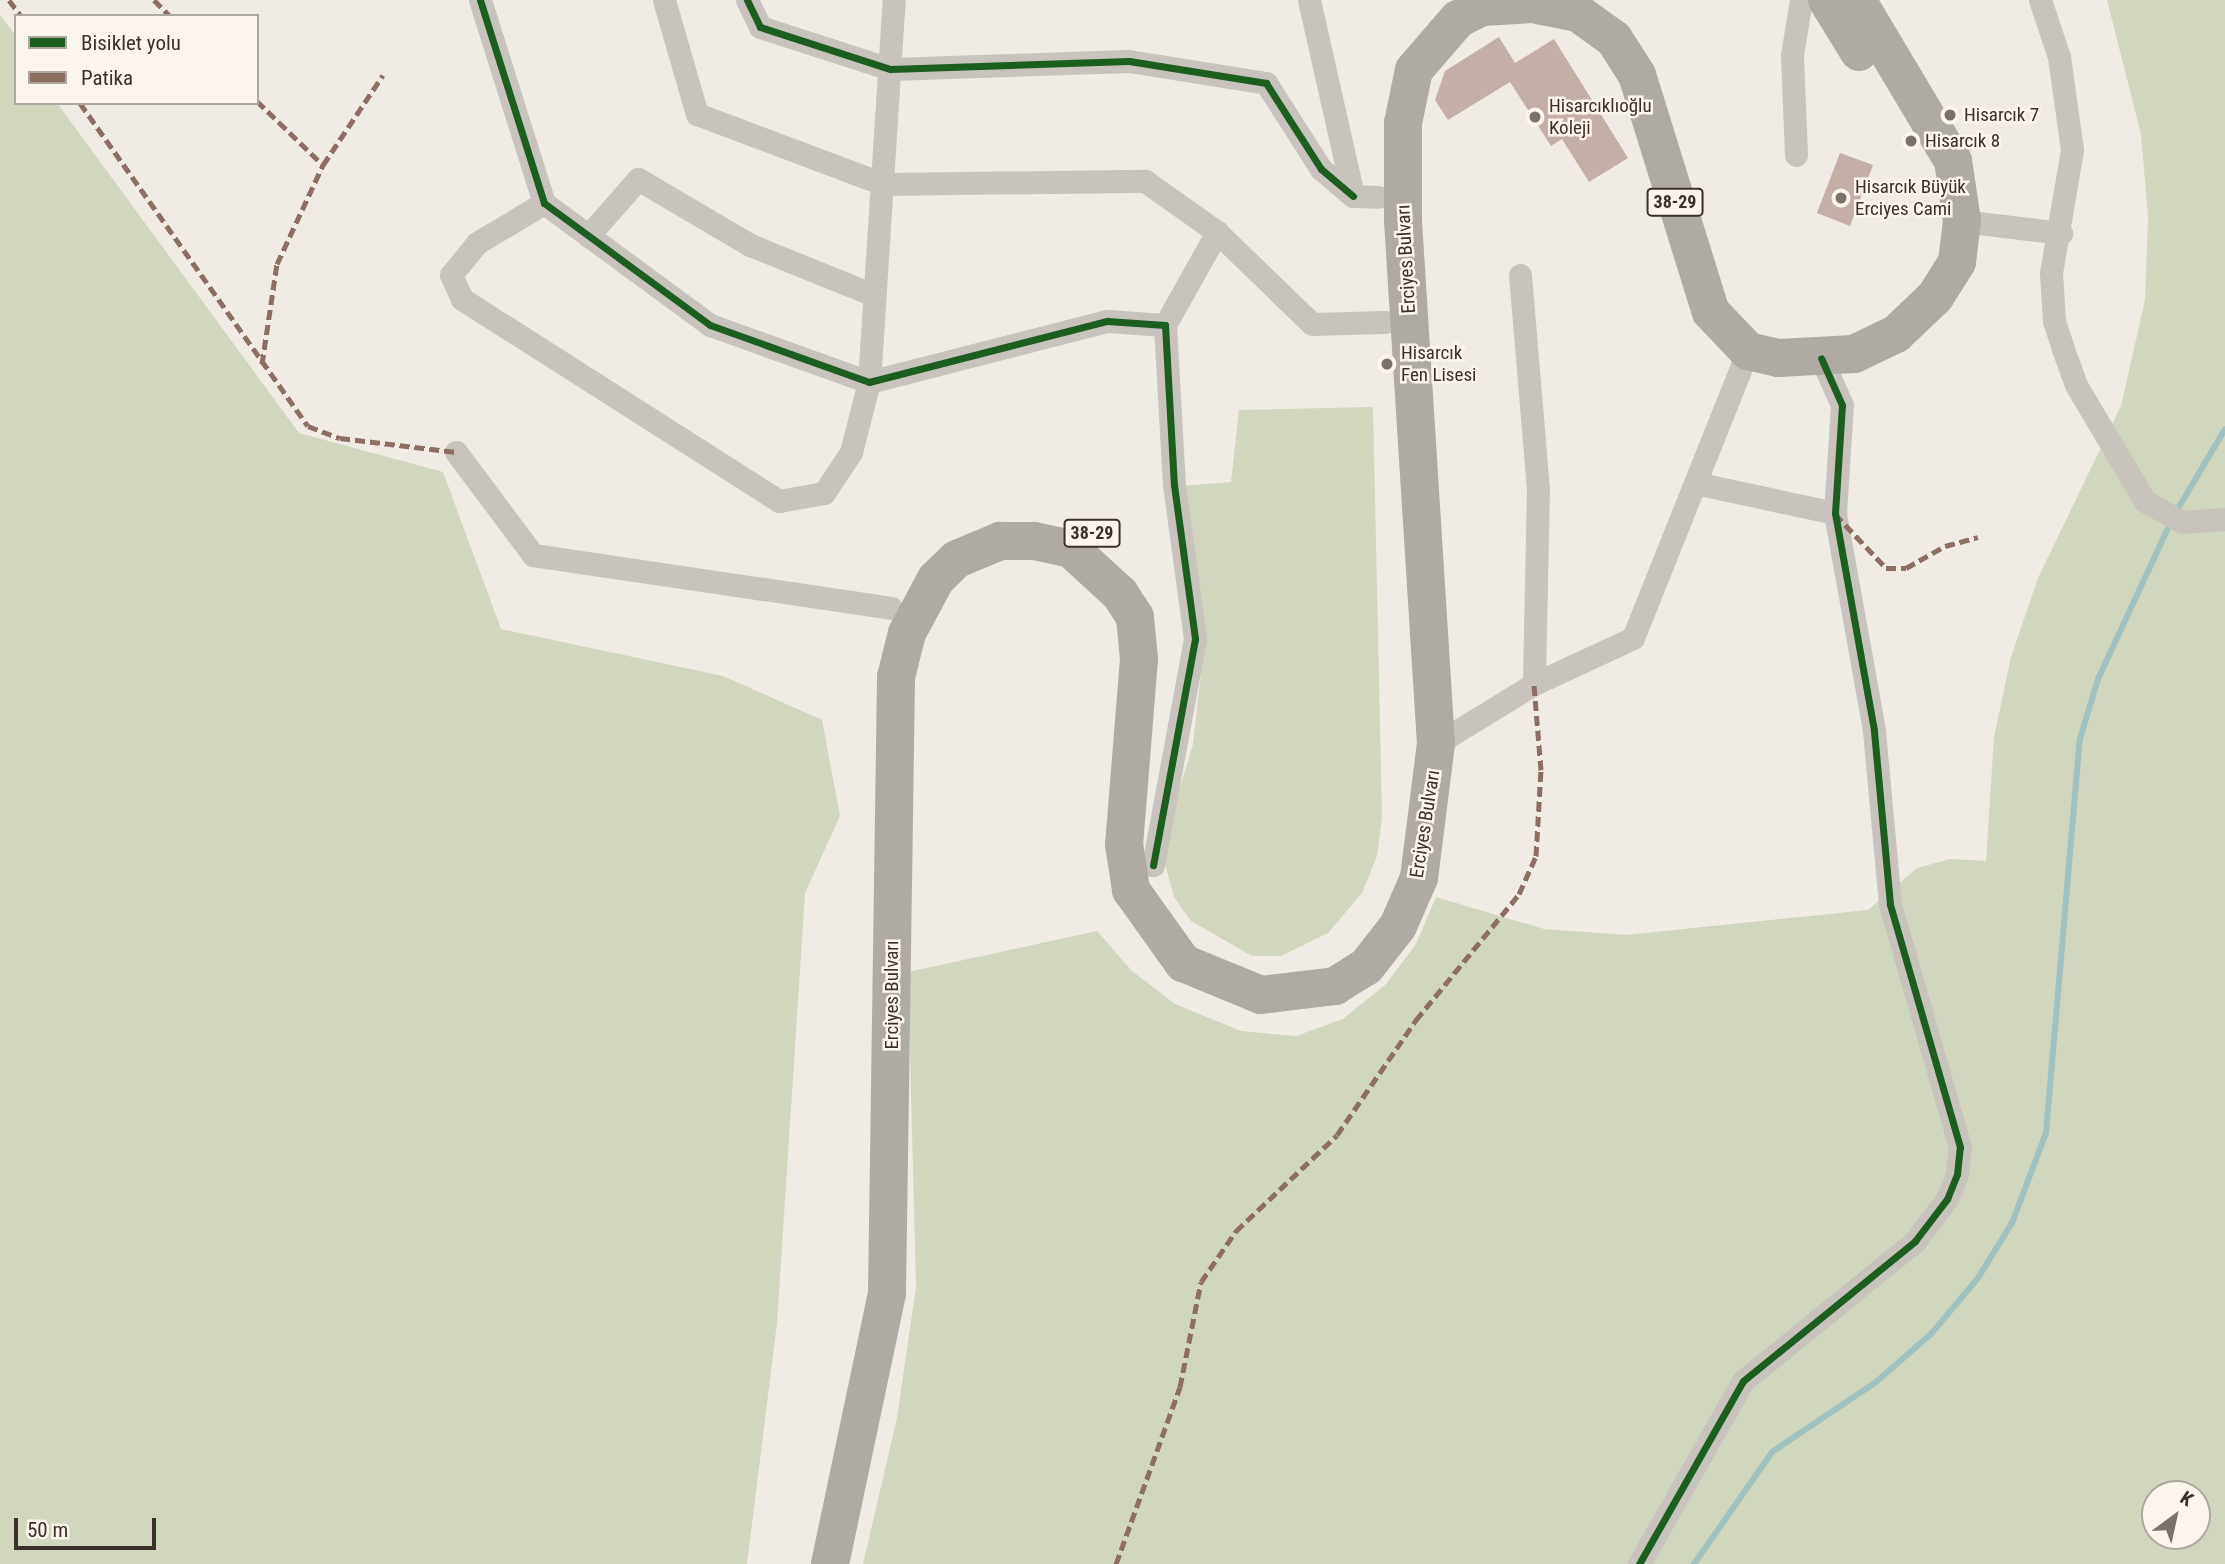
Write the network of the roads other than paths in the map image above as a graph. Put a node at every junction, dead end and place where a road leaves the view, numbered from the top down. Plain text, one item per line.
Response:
1 (480, 0) edge
2 (664, 0) edge
3 (747, 0) edge
4 (894, 0) edge
5 (1309, 0) edge
6 (1440, 0) edge
7 (1603, 0) edge
8 (1801, 0) edge
9 (1827, 0) edge
10 (1857, 0) edge
11 (2040, 0) edge
12 (890, 69) junction
13 (1796, 155) dead end
14 (883, 184) junction
15 (1366, 197) junction
16 (544, 203) junction
17 (1962, 221) junction
18 (1217, 232) junction
19 (2061, 233) junction
20 (588, 236) junction
21 (1520, 275) dead end
22 (871, 294) junction
23 (1385, 321) junction
24 (1166, 325) junction
25 (1748, 351) junction
26 (1821, 358) junction
27 (869, 382) junction
28 (456, 452) dead end
29 (1695, 483) junction
30 (1835, 513) junction
31 (2225, 519) edge
32 (891, 608) junction
33 (1534, 684) junction
34 (1436, 744) junction
35 (1153, 865) junction
36 (803, 1564) edge
37 (830, 1564) edge
38 (1639, 1564) edge

1 - 16 street
2 - 14 street
3 - 12 street
4 - 12 street
5 - 15 street
6 - 15 highway, Erciyes Bulvarı / 38-29
7 - 9 highway, 38-29
8 - 13 street
10 - 17 highway
11 - 19 street
12 - 14 street
12 - 15 street
14 - 18 street
14 - 22 street
15 - 23 highway, Erciyes Bulvarı / 38-29
16 - 20 street
16 - 27 street
17 - 19 street
17 - 26 highway
18 - 23 street
18 - 24 street
19 - 31 street
20 - 22 street
20 - 27 street
21 - 33 street
22 - 27 street
23 - 35 highway, Erciyes Bulvarı / 38-29
24 - 27 street
24 - 35 street
25 - 26 highway
25 - 29 street
25 - 34 highway, Erciyes Bulvarı / 38-29
26 - 30 street
28 - 32 street
29 - 30 street
29 - 33 street
30 - 38 street
32 - 35 highway, Erciyes Bulvarı / 38-29
32 - 36 highway, Erciyes Bulvarı / 38-29
33 - 34 street
34 - 37 highway, Erciyes Bulvarı / 38-29

